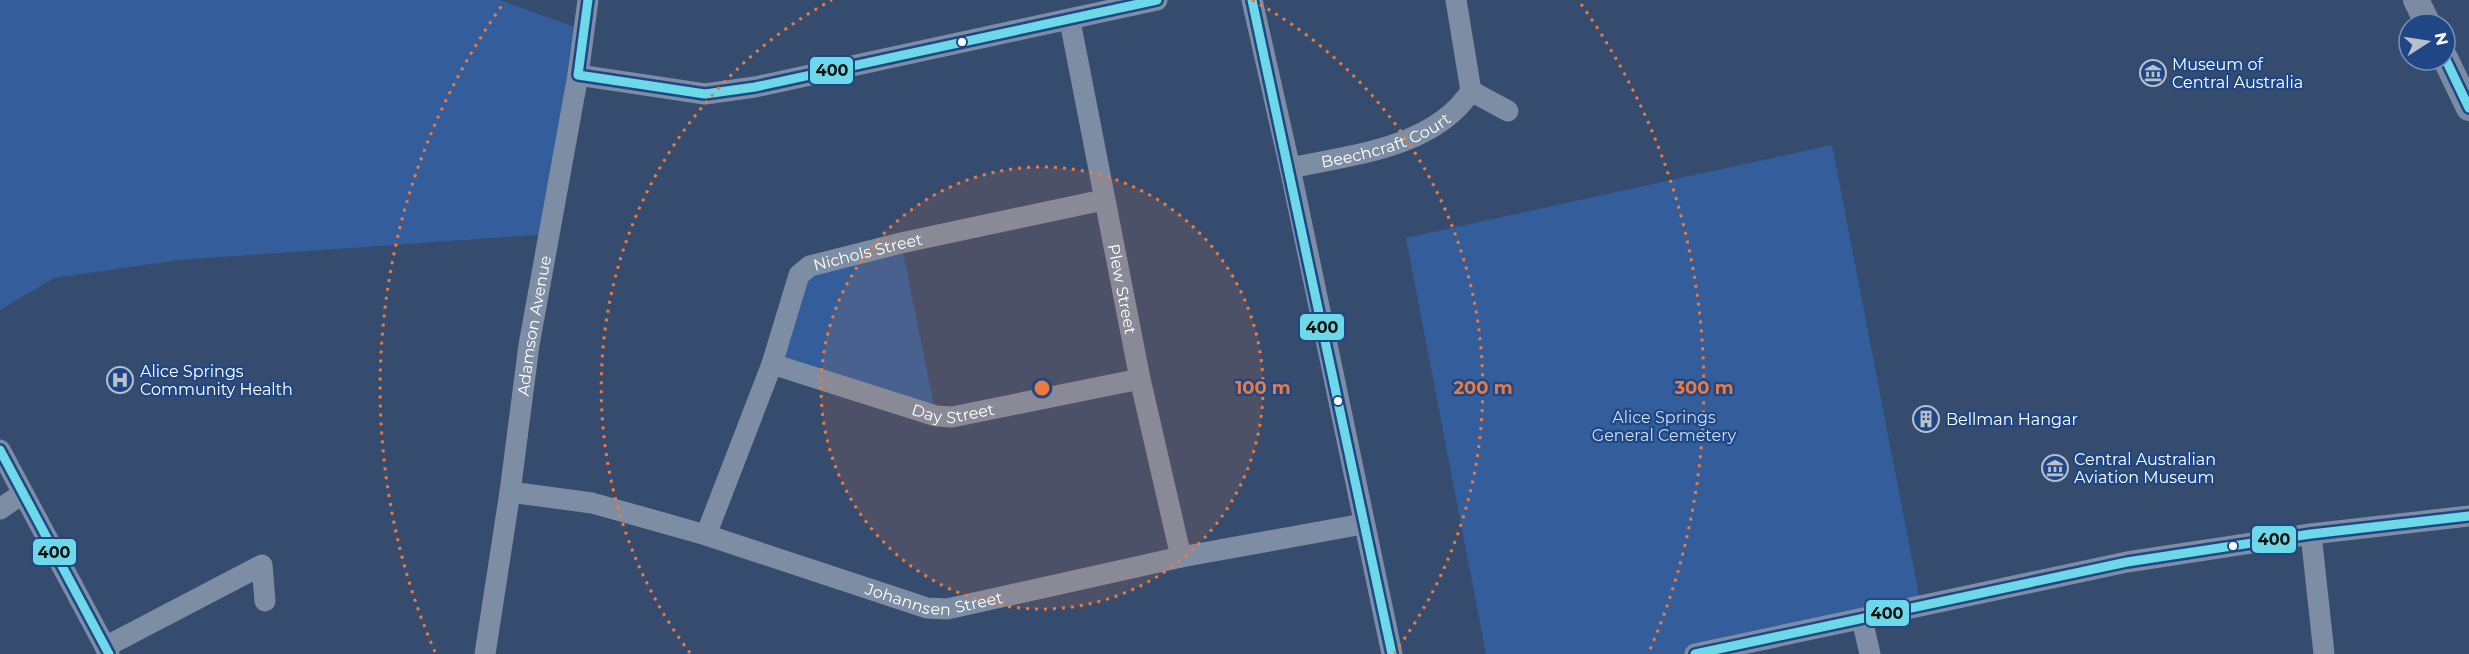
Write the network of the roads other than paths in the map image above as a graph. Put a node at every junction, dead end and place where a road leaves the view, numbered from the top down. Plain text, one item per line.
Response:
1 (588, 0) edge
2 (1156, 0) edge
3 (1252, 0) edge
4 (1456, 0) edge
5 (1070, 21) junction
6 (2452, 72) edge
7 (578, 75) junction
8 (1471, 91) junction
9 (2469, 108) edge
10 (1509, 111) dead end
11 (1290, 168) junction
12 (1103, 200) junction
13 (772, 364) junction
14 (1140, 379) junction
15 (0, 450) edge
16 (510, 492) junction
17 (22, 494) junction
18 (0, 509) edge
19 (2469, 516) edge
20 (1363, 524) junction
21 (2311, 534) junction
22 (706, 535) junction
23 (1181, 557) junction
24 (265, 601) dead end
25 (1862, 619) junction
26 (107, 651) edge
27 (485, 654) edge
28 (1392, 654) edge
29 (1695, 654) edge
30 (1870, 654) edge
31 (2324, 654) edge

1 - 7 street, Adamson Avenue
2 - 5 street
3 - 11 street
4 - 8 street
5 - 7 street
5 - 12 street, Plew Street
6 - 9 main road
7 - 16 street, Adamson Avenue
8 - 10 street
8 - 11 street, Beechcraft Court
11 - 20 street
12 - 13 street, Nichols Street
12 - 14 street, Plew Street
13 - 14 street, Day Street
13 - 22 street, Nichols Street
14 - 23 street, Plew Street
15 - 17 street
16 - 22 street, Johannsen Street
16 - 27 street, Adamson Avenue
17 - 18 street
17 - 26 street
19 - 21 street
20 - 23 street, Johannsen Street
20 - 28 street
21 - 25 street
21 - 31 street
22 - 23 street, Johannsen Street
24 - 26 street
25 - 29 street
25 - 30 street

